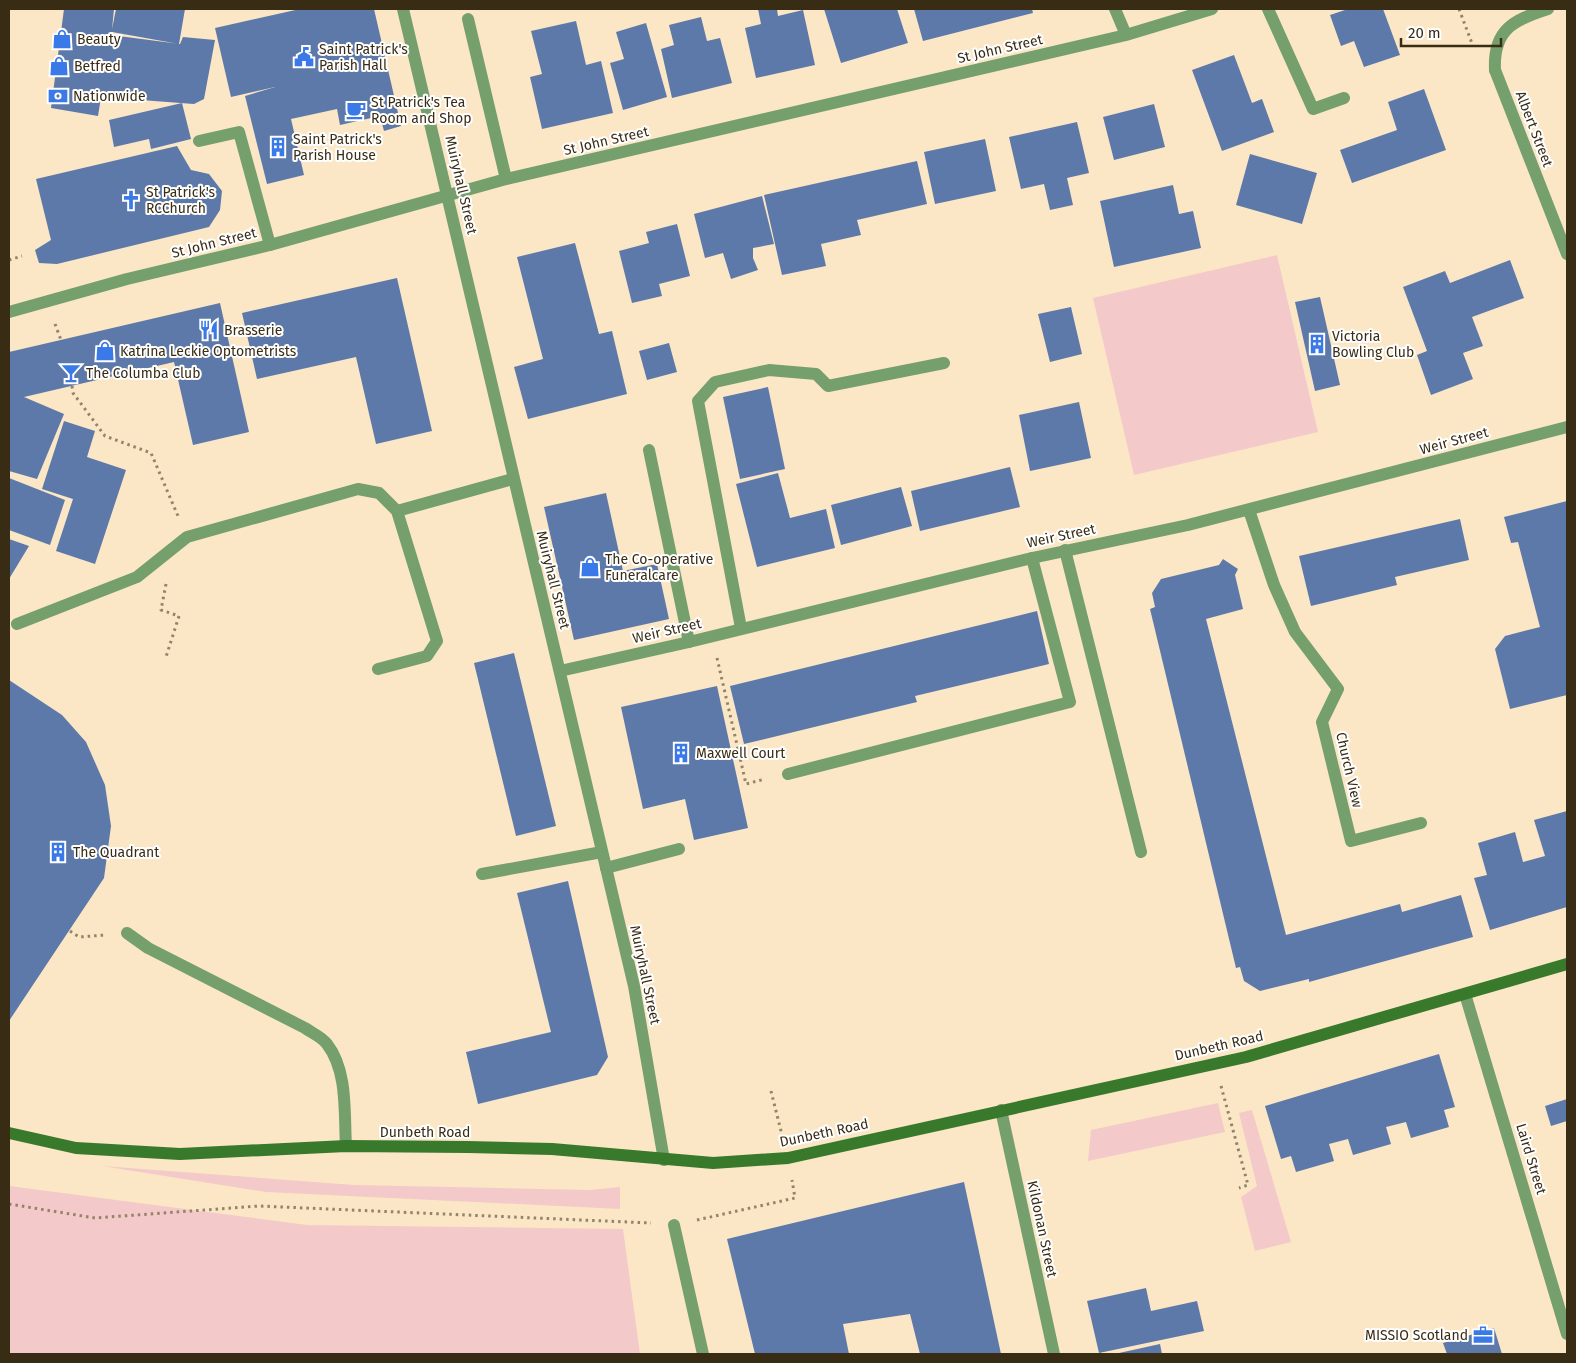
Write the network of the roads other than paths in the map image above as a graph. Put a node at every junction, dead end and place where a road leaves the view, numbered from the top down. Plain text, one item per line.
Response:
1 (403, 9) edge
2 (1115, 9) edge
3 (1212, 9) edge
4 (1268, 9) edge
5 (1548, 9) edge
6 (468, 19) dead end
7 (1126, 35) junction
8 (1344, 98) dead end
9 (199, 141) dead end
10 (506, 179) junction
11 (448, 194) junction
12 (270, 244) junction
13 (1567, 254) edge
14 (9, 312) edge
15 (944, 363) dead end
16 (1567, 427) edge
17 (649, 450) dead end
18 (513, 479) junction
19 (1249, 510) junction
20 (397, 511) junction
21 (1065, 550) junction
22 (1032, 558) junction
23 (17, 624) dead end
24 (741, 628) junction
25 (689, 642) junction
26 (378, 669) dead end
27 (560, 671) junction
28 (788, 774) road end
29 (1421, 823) dead end
30 (679, 849) dead end
31 (602, 852) junction
32 (1141, 852) dead end
33 (606, 868) junction
34 (482, 874) dead end
35 (127, 933) road end
36 (1567, 964) edge
37 (1465, 994) junction
38 (1001, 1110) junction
39 (9, 1134) edge
40 (346, 1146) junction
41 (664, 1160) junction
42 (674, 1225) road end
43 (1567, 1334) edge
44 (703, 1354) edge
45 (1054, 1354) edge

1 - 11 street, Muiryhall Street
2 - 7 street
3 - 7 street, St John Street
4 - 8 street
5 - 13 street, Albert Street
6 - 10 street
7 - 10 street, St John Street
9 - 12 street
10 - 11 street, St John Street
11 - 12 street, St John Street
11 - 18 street, Muiryhall Street
12 - 14 street, St John Street
15 - 24 street
16 - 19 street, Weir Street
17 - 25 street
18 - 20 street
18 - 27 street, Muiryhall Street
19 - 21 street, Weir Street
19 - 29 street, Church View
20 - 23 street
20 - 26 street
21 - 22 street, Weir Street
21 - 32 street
22 - 24 street, Weir Street
22 - 28 street
24 - 25 street, Weir Street
25 - 27 street, Weir Street
27 - 31 street, Muiryhall Street
30 - 33 street
31 - 33 street, Muiryhall Street
31 - 34 street
33 - 41 street, Muiryhall Street
35 - 40 street
36 - 37 main road, Dunbeth Road
37 - 38 main road, Dunbeth Road
37 - 43 street, Laird Street
38 - 41 main road, Dunbeth Road
38 - 45 street, Kildonan Street
39 - 40 main road, Dunbeth Road
40 - 41 main road, Dunbeth Road
42 - 44 street

